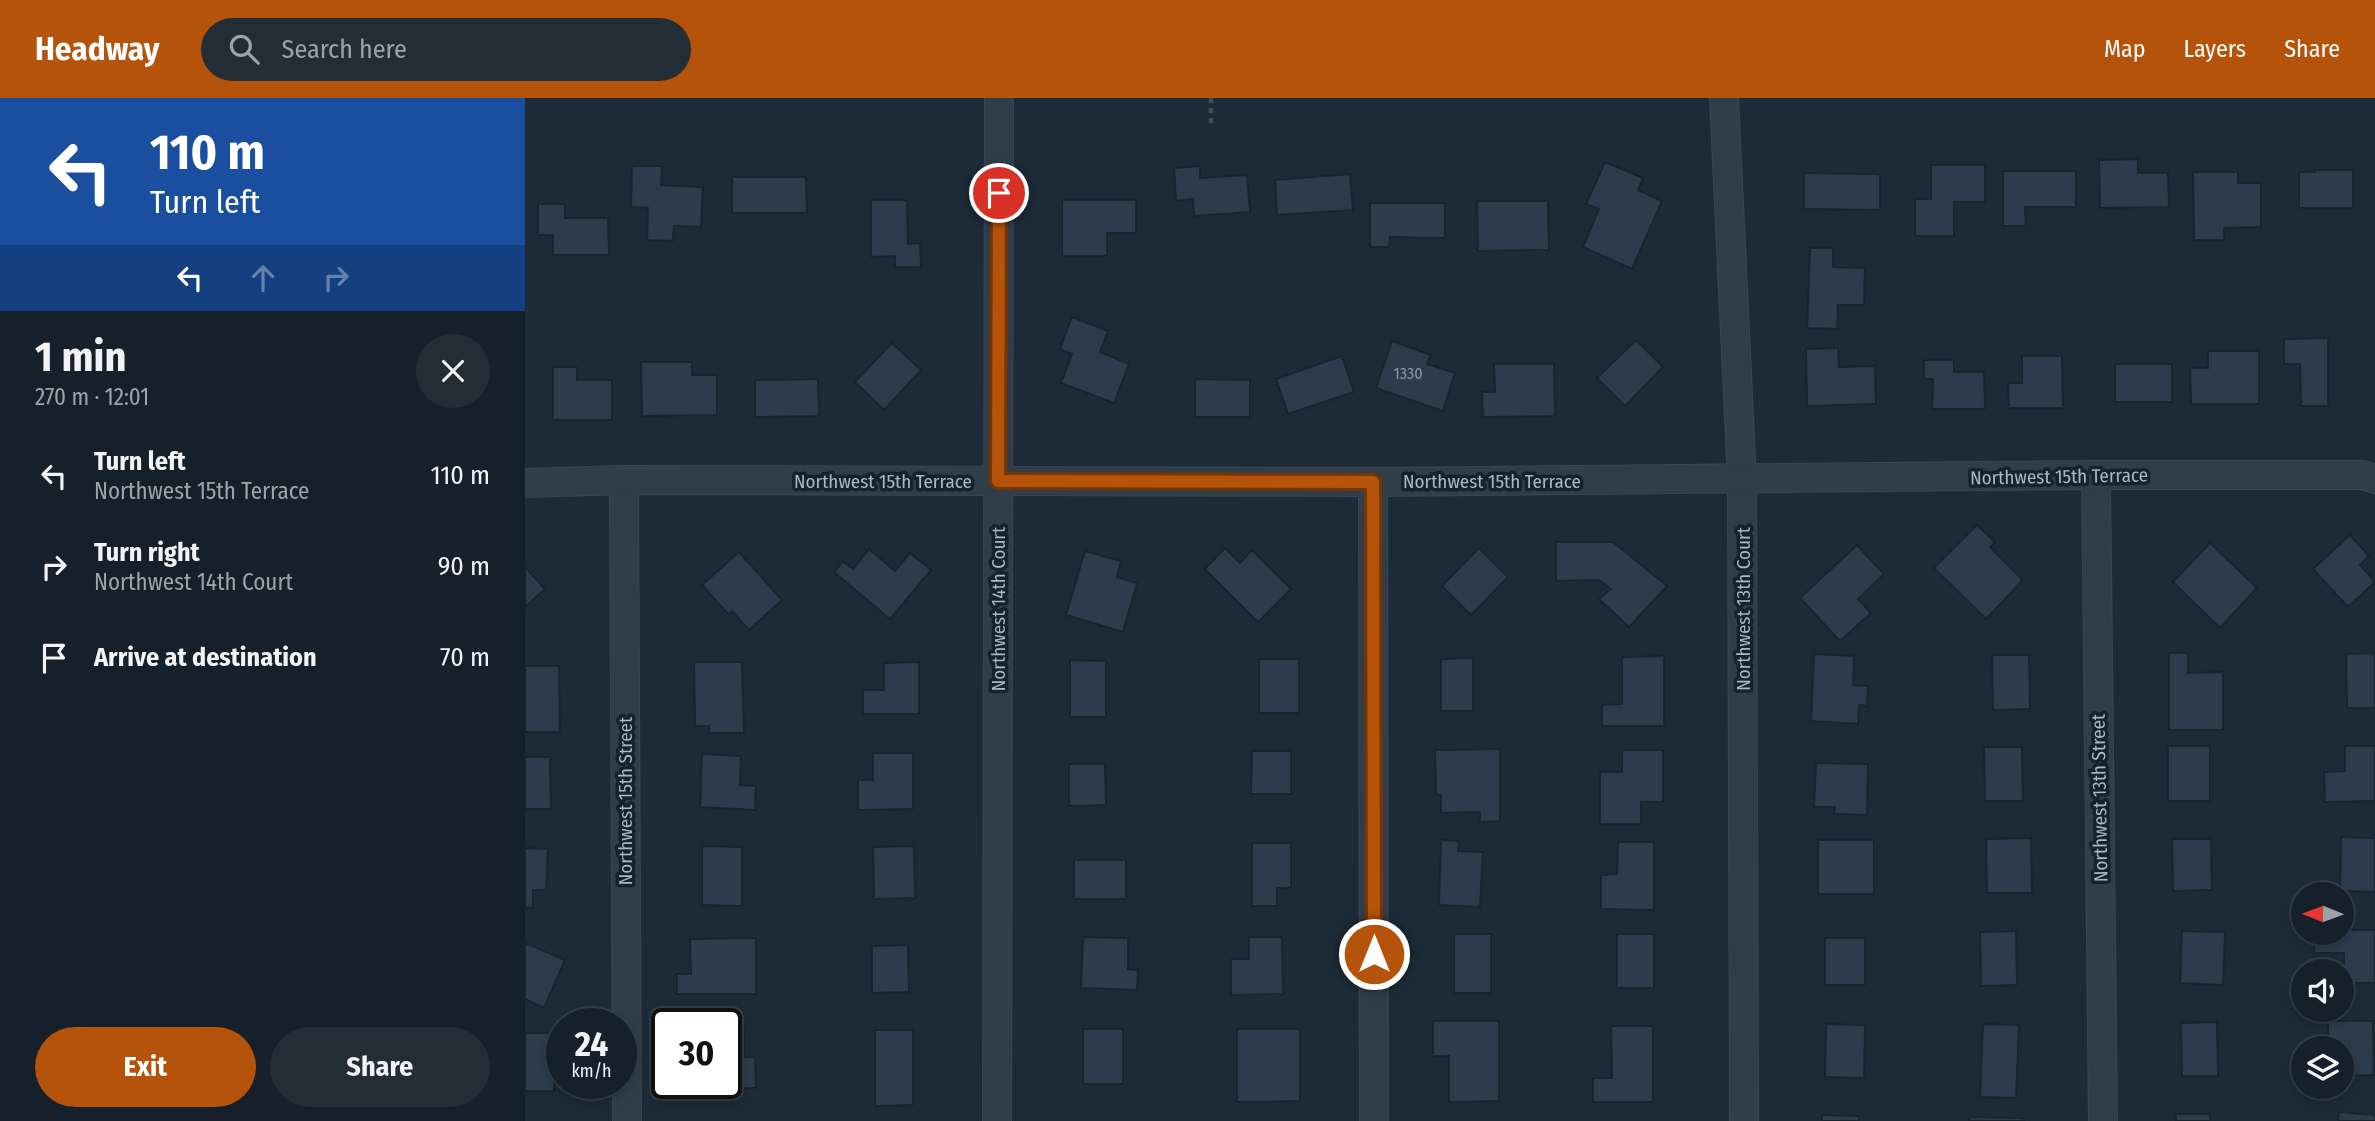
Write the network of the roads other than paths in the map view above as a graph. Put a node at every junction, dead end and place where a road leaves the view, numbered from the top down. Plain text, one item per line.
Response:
1 (999, 98) edge
2 (1724, 98) edge
3 (2096, 475) junction
4 (2375, 479) edge
5 (624, 480) junction
6 (1742, 480) junction
7 (998, 481) junction
8 (1373, 482) junction
9 (525, 483) edge
10 (627, 1121) edge
11 (997, 1121) edge
12 (1374, 1121) edge
13 (1744, 1121) edge
14 (2103, 1121) edge

1 - 7 street, Northwest 14th Court
2 - 6 street, Northwest 13th Court
3 - 4 street, Northwest 15th Terrace
3 - 6 street, Northwest 15th Terrace
3 - 14 street, Northwest 13th Street
5 - 7 street, Northwest 15th Terrace
5 - 9 street, Northwest 15th Terrace
5 - 10 street, Northwest 15th Street
6 - 8 street, Northwest 15th Terrace
6 - 13 street, Northwest 13th Court
7 - 8 street, Northwest 15th Terrace
7 - 11 street, Northwest 14th Court
8 - 12 street

